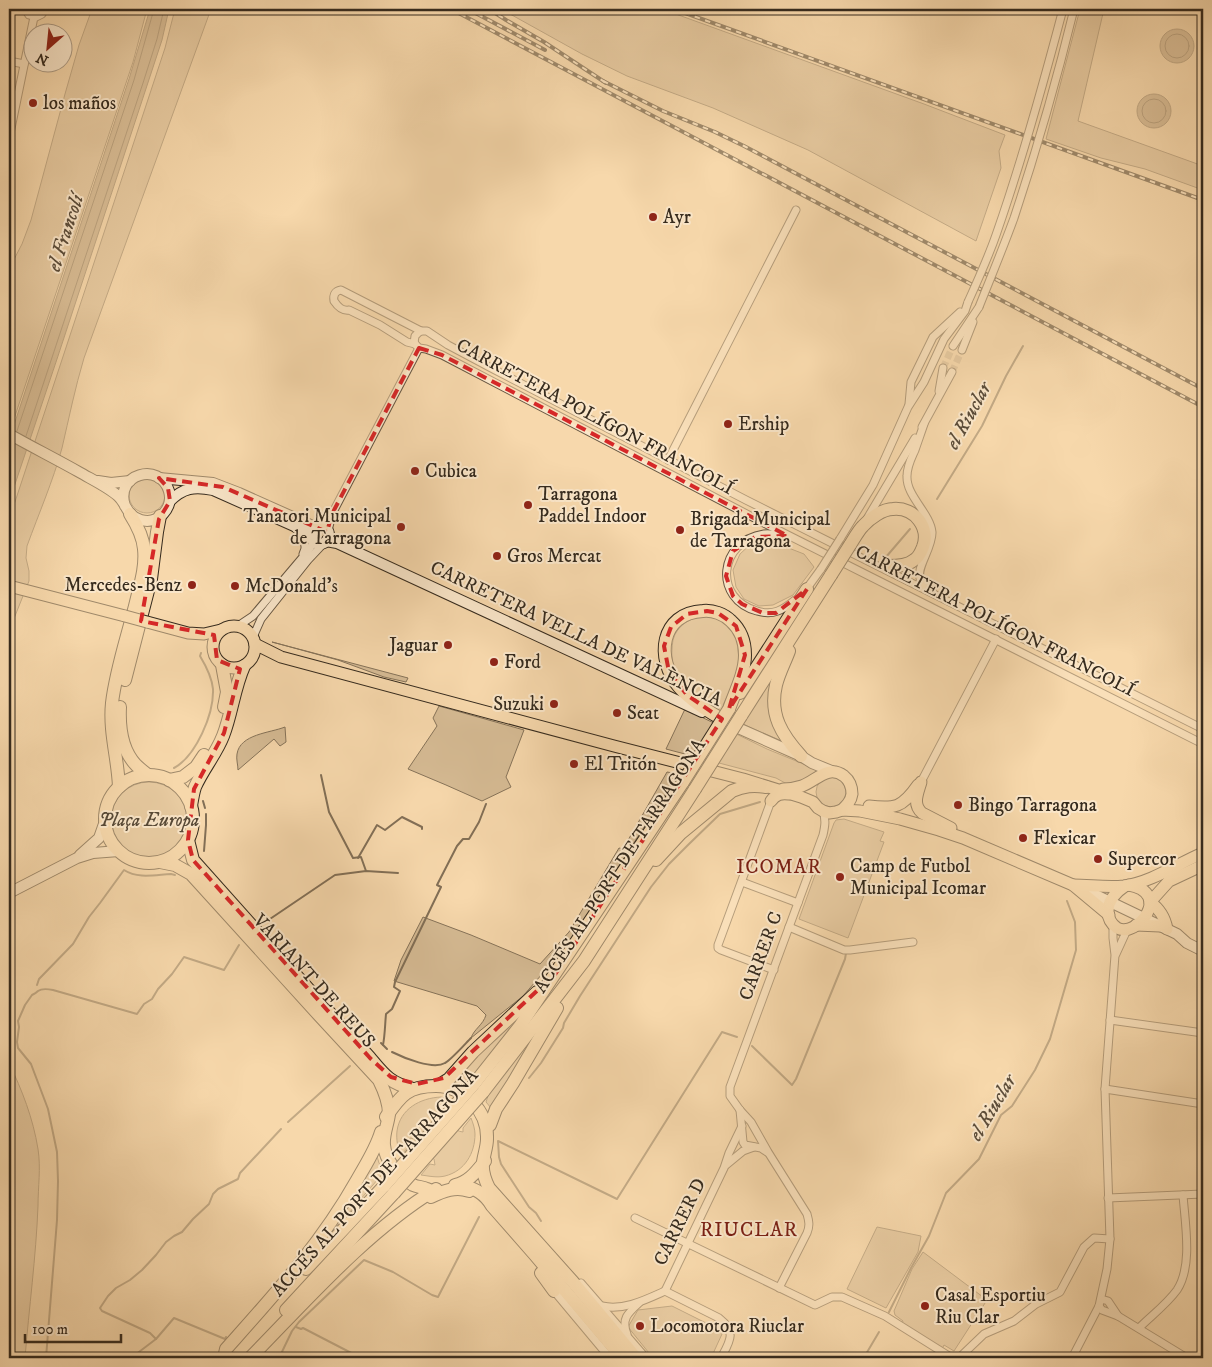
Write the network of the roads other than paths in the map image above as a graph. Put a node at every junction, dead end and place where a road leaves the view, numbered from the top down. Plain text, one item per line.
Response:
1 (24, 9) edge
2 (46, 9) edge
3 (1063, 9) edge
4 (1074, 9) edge
5 (34, 17) junction
6 (33, 22) edge
7 (9, 61) edge
8 (22, 64) edge
9 (22, 72) edge
10 (9, 138) edge
11 (796, 210) dead end
12 (968, 302) junction
13 (979, 307) junction
14 (421, 331) junction
15 (431, 335) junction
16 (953, 346) tunnel mouth
17 (420, 347) junction
18 (962, 350) tunnel mouth
19 (943, 368) tunnel mouth
20 (952, 372) tunnel mouth
21 (938, 399) junction
22 (908, 407) junction
23 (924, 424) junction
24 (9, 434) edge
25 (668, 460) junction
26 (160, 478) junction
27 (95, 480) junction
28 (130, 481) junction
29 (170, 502) junction
30 (127, 510) junction
31 (160, 516) junction
32 (294, 526) junction
33 (863, 526) junction
34 (321, 535) junction
35 (788, 536) junction
36 (845, 542) junction
37 (862, 559) junction
38 (298, 563) junction
39 (888, 566) junction
40 (826, 572) junction
41 (920, 580) junction
42 (9, 586) edge
43 (807, 589) junction
44 (944, 600) junction
45 (238, 626) junction
46 (797, 628) junction
47 (221, 630) junction
48 (188, 633) junction
49 (996, 639) junction
50 (254, 640) junction
51 (214, 653) junction
52 (280, 657) junction
53 (248, 662) junction
54 (222, 665) junction
55 (729, 709) junction
56 (728, 723) junction
57 (1203, 729) edge
58 (1203, 744) edge
59 (801, 756) junction
60 (834, 772) junction
61 (148, 775) junction
62 (817, 778) junction
63 (169, 780) junction
64 (921, 782) junction
65 (119, 787) junction
66 (771, 788) junction
67 (792, 794) junction
68 (852, 794) junction
69 (771, 801) joint
70 (813, 802) junction
71 (191, 806) junction
72 (868, 806) junction
73 (842, 810) junction
74 (823, 811) junction
75 (900, 819) junction
76 (105, 821) junction
77 (188, 840) junction
78 (983, 846) junction
79 (91, 850) junction
80 (119, 851) junction
81 (1203, 853) edge
82 (160, 862) junction
83 (1203, 865) edge
84 (202, 878) junction
85 (742, 882) junction
86 (1073, 885) junction
87 (1127, 885) junction
88 (9, 894) edge
89 (1110, 902) junction
90 (798, 903) junction
91 (1153, 903) junction
92 (614, 913) junction
93 (1111, 920) junction
94 (1136, 924) junction
95 (789, 927) junction
96 (1168, 930) junction
97 (913, 942) dead end
98 (1203, 944) edge
99 (1203, 951) edge
100 (1115, 955) junction
101 (774, 970) junction
102 (556, 972) junction
103 (570, 981) junction
104 (1110, 1020) junction
105 (1203, 1033) edge
106 (370, 1058) junction
107 (439, 1083) junction
108 (478, 1088) junction
109 (413, 1089) junction
110 (1105, 1089) junction
111 (1203, 1104) edge
112 (740, 1110) junction
113 (386, 1119) junction
114 (490, 1125) junction
115 (742, 1126) junction
116 (756, 1131) junction
117 (754, 1146) junction
118 (768, 1152) junction
119 (485, 1160) junction
120 (724, 1168) junction
121 (461, 1184) junction
122 (390, 1189) junction
123 (434, 1190) junction
124 (1203, 1194) edge
125 (1183, 1195) junction
126 (1108, 1198) junction
127 (496, 1203) junction
128 (635, 1218) dead end
129 (1110, 1239) junction
130 (687, 1244) junction
131 (535, 1255) junction
132 (559, 1262) junction
133 (779, 1288) junction
134 (554, 1291) joint
135 (664, 1291) junction
136 (1102, 1299) junction
137 (639, 1302) junction
138 (602, 1306) junction
139 (1099, 1306) junction
140 (1118, 1316) junction
141 (1138, 1328) junction
142 (628, 1337) junction
143 (224, 1358) edge
144 (242, 1358) edge
145 (250, 1358) edge
146 (610, 1358) edge
147 (622, 1358) edge
148 (636, 1358) edge
149 (646, 1358) edge
150 (721, 1358) edge
151 (1072, 1358) edge
152 (1187, 1358) edge

1 - 5 street
2 - 5 street
3 - 12 street, ACCÉS AL PORT DE TARRAGONA, bridge
4 - 13 street, bridge
5 - 6 street
7 - 8 street
9 - 10 street
11 - 25 street
12 - 22 street, ACCÉS AL PORT DE TARRAGONA
12 - 22 street, ACCÉS AL PORT DE TARRAGONA
13 - 16 street
13 - 18 street
14 - 15 street
14 - 17 street
14 - 17 street, CARRETERA POLÍGON FRANCOLÍ
15 - 17 street
15 - 25 street, CARRETERA POLÍGON FRANCOLÍ
17 - 34 street
17 - 35 street, CARRETERA POLÍGON FRANCOLÍ
19 - 21 street, ACCÉS AL PORT DE TARRAGONA
20 - 21 street, ACCÉS AL PORT DE TARRAGONA
21 - 23 street, ACCÉS AL PORT DE TARRAGONA
22 - 36 street, ACCÉS AL PORT DE TARRAGONA
23 - 33 street, ACCÉS AL PORT DE TARRAGONA
23 - 41 street
24 - 27 street
25 - 37 street, CARRETERA POLÍGON FRANCOLÍ
26 - 28 street
26 - 29 street
26 - 34 street, CARRETERA VELLA DE VALÈNCIA
27 - 28 street
27 - 30 street
28 - 30 street
29 - 31 street
29 - 32 street
30 - 31 street
30 - 65 highway
31 - 61 highway
32 - 34 street
32 - 38 street
33 - 36 highway, ACCÉS AL PORT DE TARRAGONA
33 - 39 highway
34 - 38 street
34 - 50 street
34 - 56 street, CARRETERA VELLA DE VALÈNCIA
35 - 43 street
35 - 49 street, CARRETERA POLÍGON FRANCOLÍ
36 - 40 highway, ACCÉS AL PORT DE TARRAGONA, bridge
37 - 39 street
37 - 44 street, CARRETERA POLÍGON FRANCOLÍ
38 - 45 street
39 - 41 street
40 - 43 street, ACCÉS AL PORT DE TARRAGONA
40 - 46 highway, ACCÉS AL PORT DE TARRAGONA
41 - 44 street
42 - 48 main road, bridge
43 - 55 highway, ACCÉS AL PORT DE TARRAGONA
44 - 57 street, CARRETERA POLÍGON FRANCOLÍ
45 - 47 main road
45 - 50 main road
46 - 59 highway
46 - 92 highway, ACCÉS AL PORT DE TARRAGONA, bridge
47 - 48 main road
47 - 51 main road
48 - 51 main road
49 - 58 street, CARRETERA POLÍGON FRANCOLÍ
49 - 64 street
50 - 52 main road
50 - 53 main road
51 - 54 main road
52 - 53 main road
52 - 66 main road
53 - 54 main road
53 - 71 highway
54 - 63 highway
55 - 56 highway
55 - 102 highway, ACCÉS AL PORT DE TARRAGONA, bridge
56 - 59 street, CARRETERA VELLA DE VALÈNCIA
59 - 60 street, CARRETERA VELLA DE VALÈNCIA
60 - 62 main road
60 - 68 main road
61 - 63 highway
61 - 65 highway
62 - 66 main road
62 - 70 main road
63 - 71 highway
64 - 72 main road
64 - 78 main road
65 - 76 highway
66 - 67 main road
66 - 92 highway
67 - 69 main road
67 - 70 main road
68 - 72 main road
68 - 73 main road
69 - 85 street
70 - 74 main road
71 - 77 highway
72 - 75 main road
73 - 74 main road
73 - 75 main road
74 - 90 street, CARRER C
75 - 78 main road
76 - 79 street
76 - 80 highway
77 - 82 highway
77 - 84 highway
78 - 86 main road
79 - 80 street
79 - 88 street
80 - 82 highway
81 - 87 main road
82 - 84 highway
83 - 91 main road
84 - 106 highway, VARIANT DE REUS
84 - 113 highway, VARIANT DE REUS
85 - 90 street
85 - 101 street
86 - 87 main road
86 - 89 street
86 - 93 main road
87 - 89 main road
87 - 91 main road
89 - 93 main road
89 - 94 street
90 - 95 street, CARRER C
91 - 94 main road
91 - 96 main road
92 - 103 highway, ACCÉS AL PORT DE TARRAGONA
93 - 94 main road
93 - 100 street
94 - 96 main road
94 - 100 street
95 - 97 street
95 - 101 street, CARRER C
96 - 98 street
96 - 99 street
100 - 104 street
101 - 112 street, CARRER C
102 - 107 highway
102 - 108 highway, ACCÉS AL PORT DE TARRAGONA
103 - 108 highway, ACCÉS AL PORT DE TARRAGONA
103 - 114 highway
104 - 105 street
104 - 110 street
106 - 107 highway
106 - 109 highway
107 - 109 highway
107 - 114 highway
107 - 119 highway
108 - 122 highway, ACCÉS AL PORT DE TARRAGONA, bridge
109 - 113 highway
110 - 111 street
110 - 126 street
112 - 115 street, CARRER C
112 - 116 street, CARRER C
113 - 123 highway
113 - 143 highway
114 - 119 highway
115 - 117 street, CARRER C
115 - 120 street, CARRER D
116 - 117 street
116 - 118 street, CARRER C
117 - 118 street
117 - 120 street, CARRER D
118 - 133 street, CARRER C
119 - 121 highway
119 - 127 highway
120 - 130 street, CARRER D
121 - 123 highway
121 - 127 highway
122 - 143 highway, ACCÉS AL PORT DE TARRAGONA
122 - 144 highway, ACCÉS AL PORT DE TARRAGONA
123 - 127 highway
123 - 145 highway
124 - 125 street
125 - 126 street
125 - 141 street
126 - 129 street
127 - 131 highway
127 - 132 highway
128 - 130 street
129 - 133 street
129 - 136 street
130 - 133 street
130 - 135 street, CARRER D
131 - 134 highway
131 - 147 highway
132 - 138 street
132 - 148 highway
134 - 146 street
135 - 137 street
135 - 150 street
136 - 139 street
136 - 140 street
137 - 138 street
137 - 142 street
138 - 142 street
139 - 140 street
139 - 151 street
140 - 141 street
141 - 152 street
142 - 149 street

